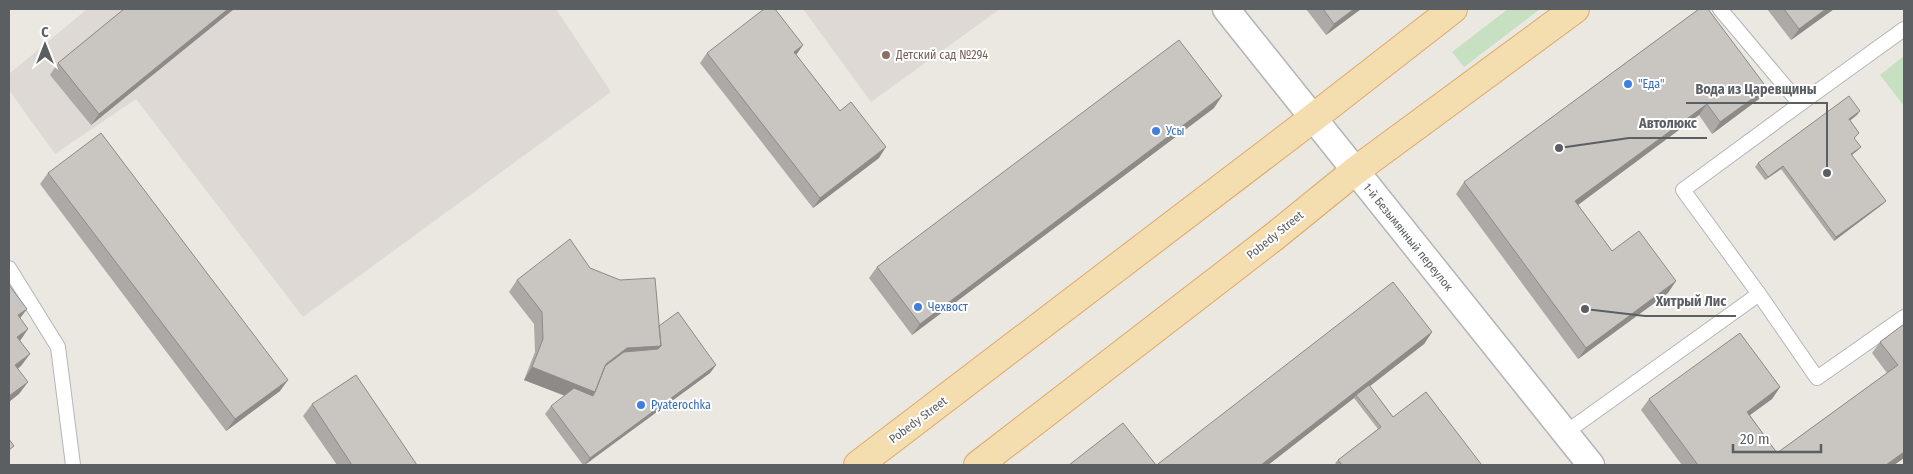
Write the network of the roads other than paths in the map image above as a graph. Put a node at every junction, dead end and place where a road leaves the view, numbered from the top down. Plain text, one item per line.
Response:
1 (1226, 9) edge
2 (1453, 9) edge
3 (1575, 9) edge
4 (1720, 9) edge
5 (1904, 28) edge
6 (1800, 104) junction
7 (1313, 118) junction
8 (1355, 171) junction
9 (9, 268) edge
10 (1758, 294) junction
11 (1904, 317) edge
12 (1565, 433) junction
13 (73, 465) edge
14 (858, 465) edge
15 (978, 465) edge
16 (1591, 465) edge

1 - 7 street, 1-й Безымянный переулок
2 - 7 main road, Pobedy Street
3 - 8 main road, Pobedy Street
4 - 6 lane
5 - 6 lane
6 - 10 lane
7 - 8 street, 1-й Безымянный переулок
7 - 14 main road, Pobedy Street
8 - 12 street, 1-й Безымянный переулок
8 - 15 main road, Pobedy Street
9 - 13 lane
10 - 11 lane
10 - 12 lane
12 - 16 street, 1-й Безымянный переулок

